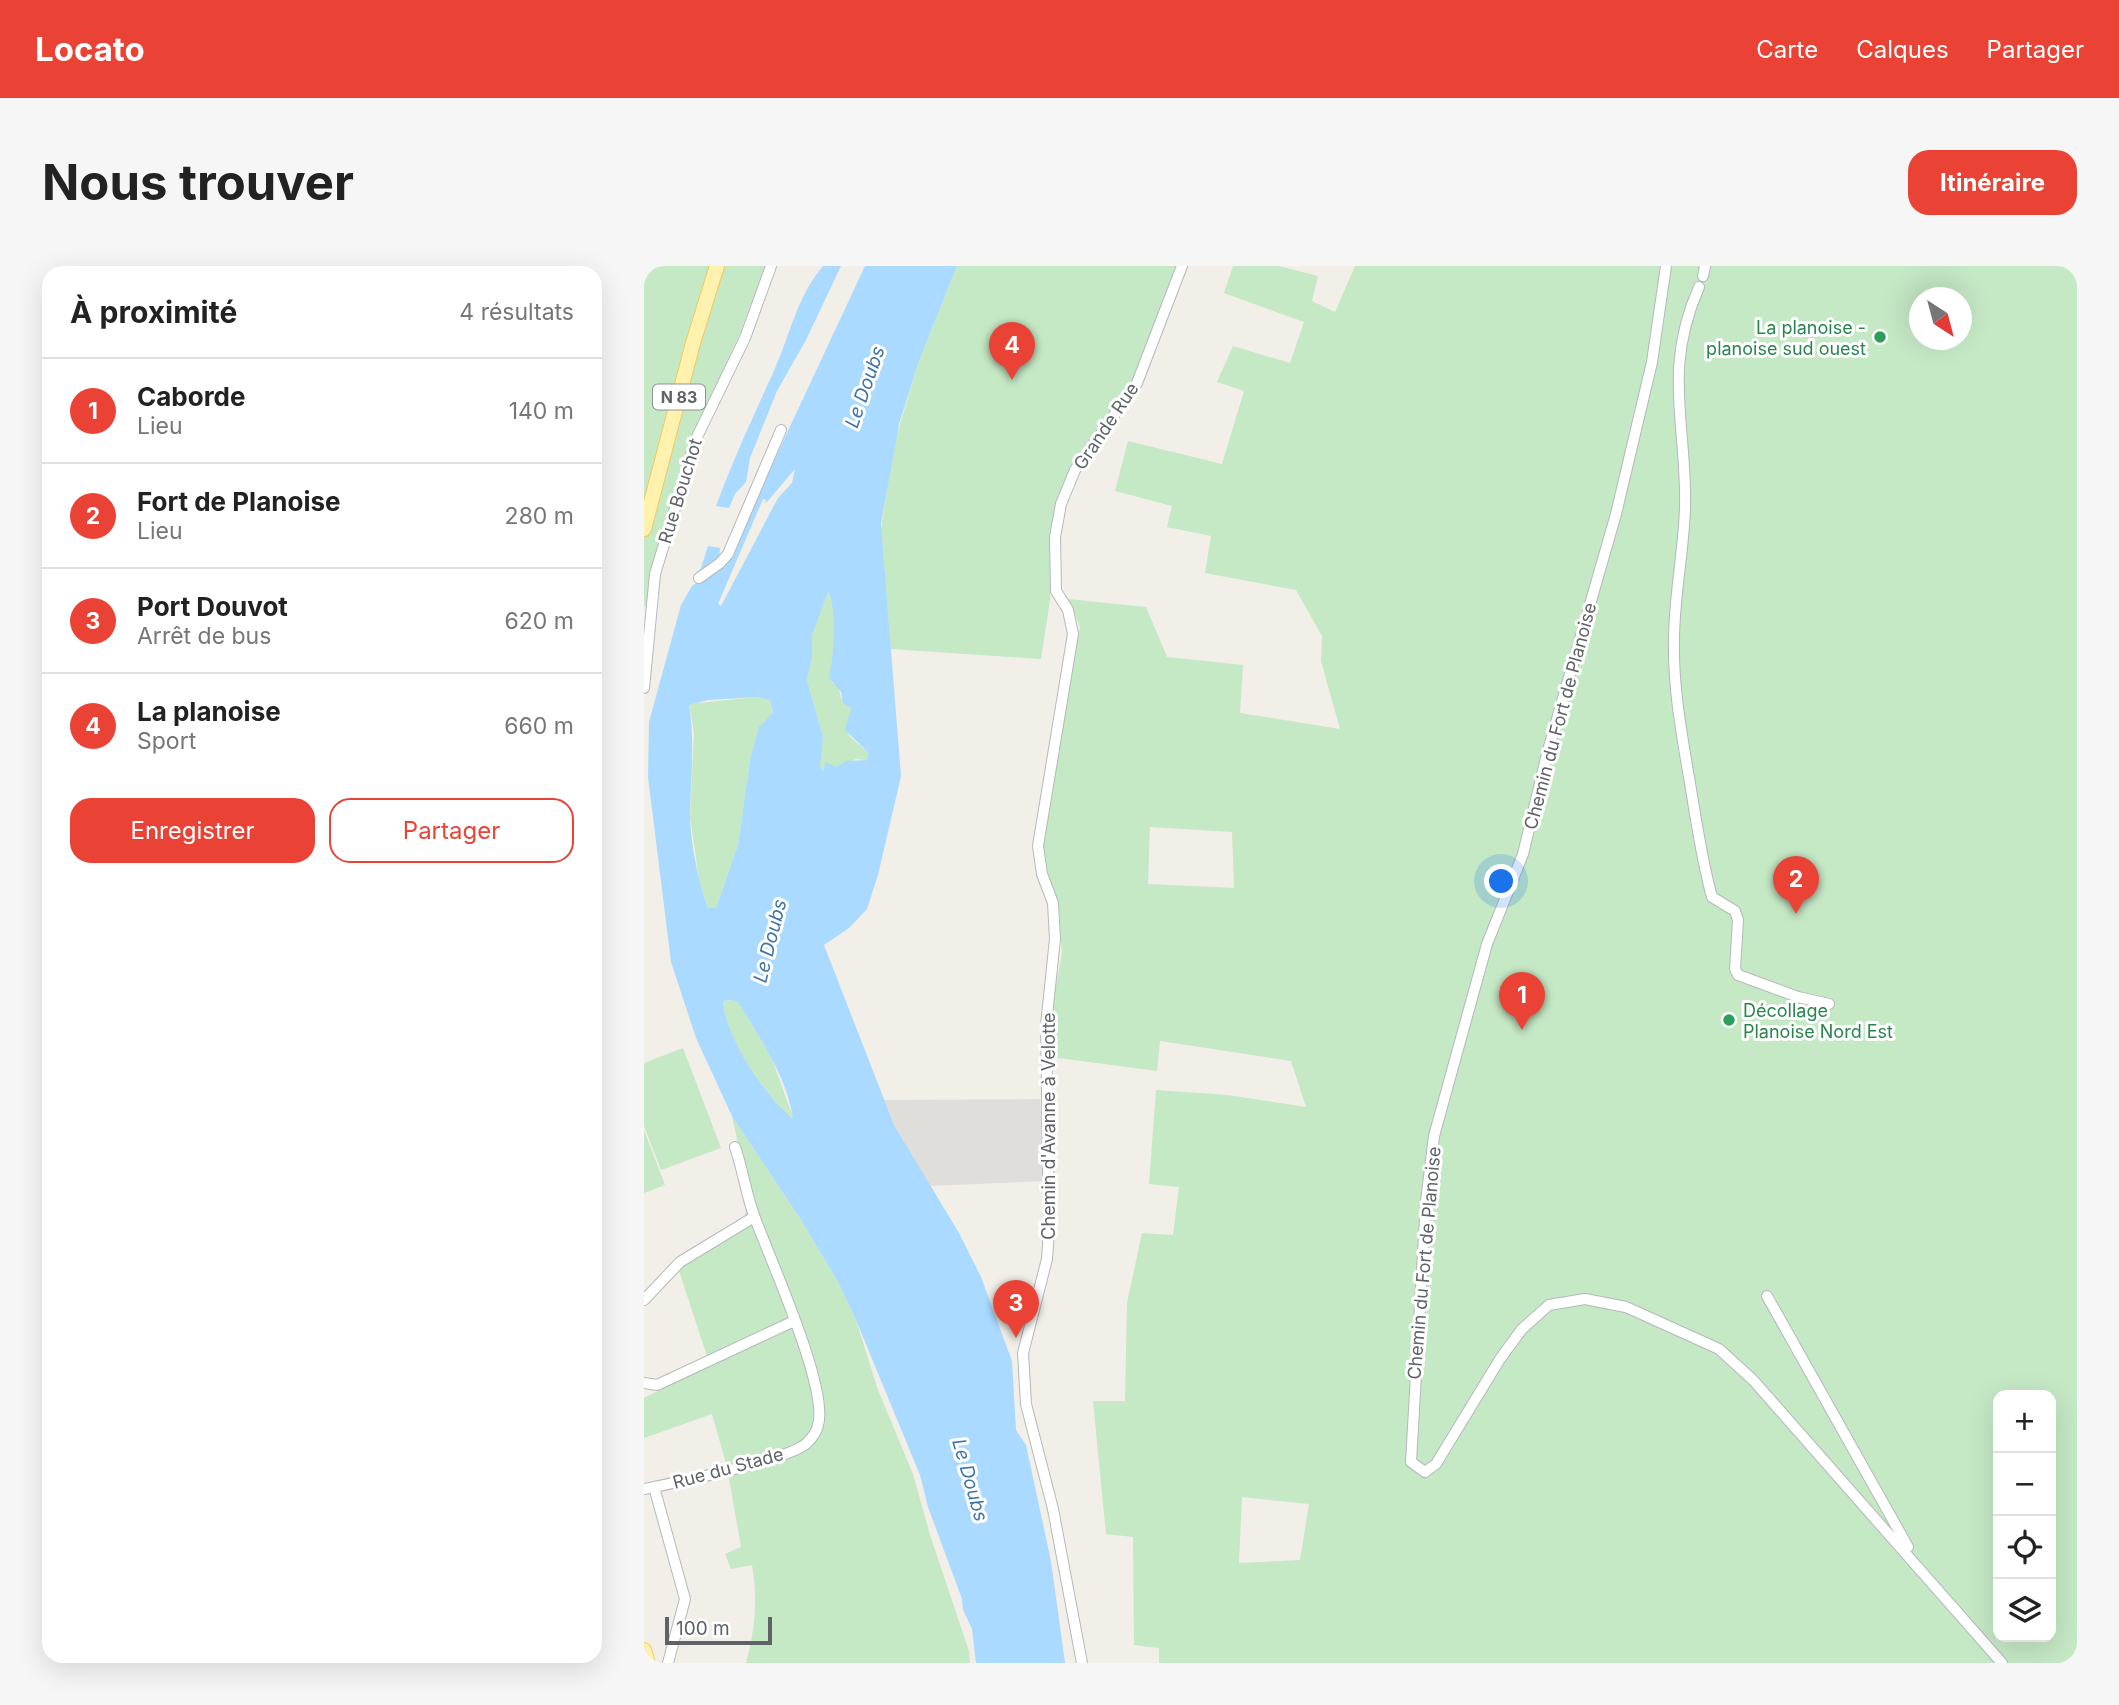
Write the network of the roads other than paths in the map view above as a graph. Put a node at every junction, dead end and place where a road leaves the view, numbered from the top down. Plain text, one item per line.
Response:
1 (718, 266) edge
2 (771, 266) edge
3 (1182, 266) edge
4 (1667, 266) edge
5 (1702, 276) edge
6 (781, 429) dead end
7 (644, 529) edge
8 (699, 578) dead end
9 (1056, 591) joint
10 (644, 688) edge
11 (1829, 1004) dead end
12 (735, 1147) dead end
13 (754, 1217) junction
14 (1767, 1296) dead end
15 (644, 1300) edge
16 (794, 1321) junction
17 (644, 1384) edge
18 (649, 1488) edge
19 (1918, 1564) junction
20 (644, 1650) edge
21 (648, 1663) edge
22 (668, 1663) edge
23 (1083, 1663) edge
24 (2002, 1663) edge

1 - 7 main road, N 83
2 - 10 street, Rue Bouchot
3 - 9 street, Grande Rue
4 - 19 street, Chemin du Fort de Planoise
5 - 11 street
6 - 8 street
9 - 23 street, Chemin d'Avanne à Velotte
12 - 13 street, Rue du Stade
13 - 15 street
13 - 16 street, Rue du Stade
14 - 19 street
16 - 17 street
16 - 18 street, Rue du Stade
18 - 22 street
19 - 24 street, Chemin du Fort de Planoise
20 - 21 main road

